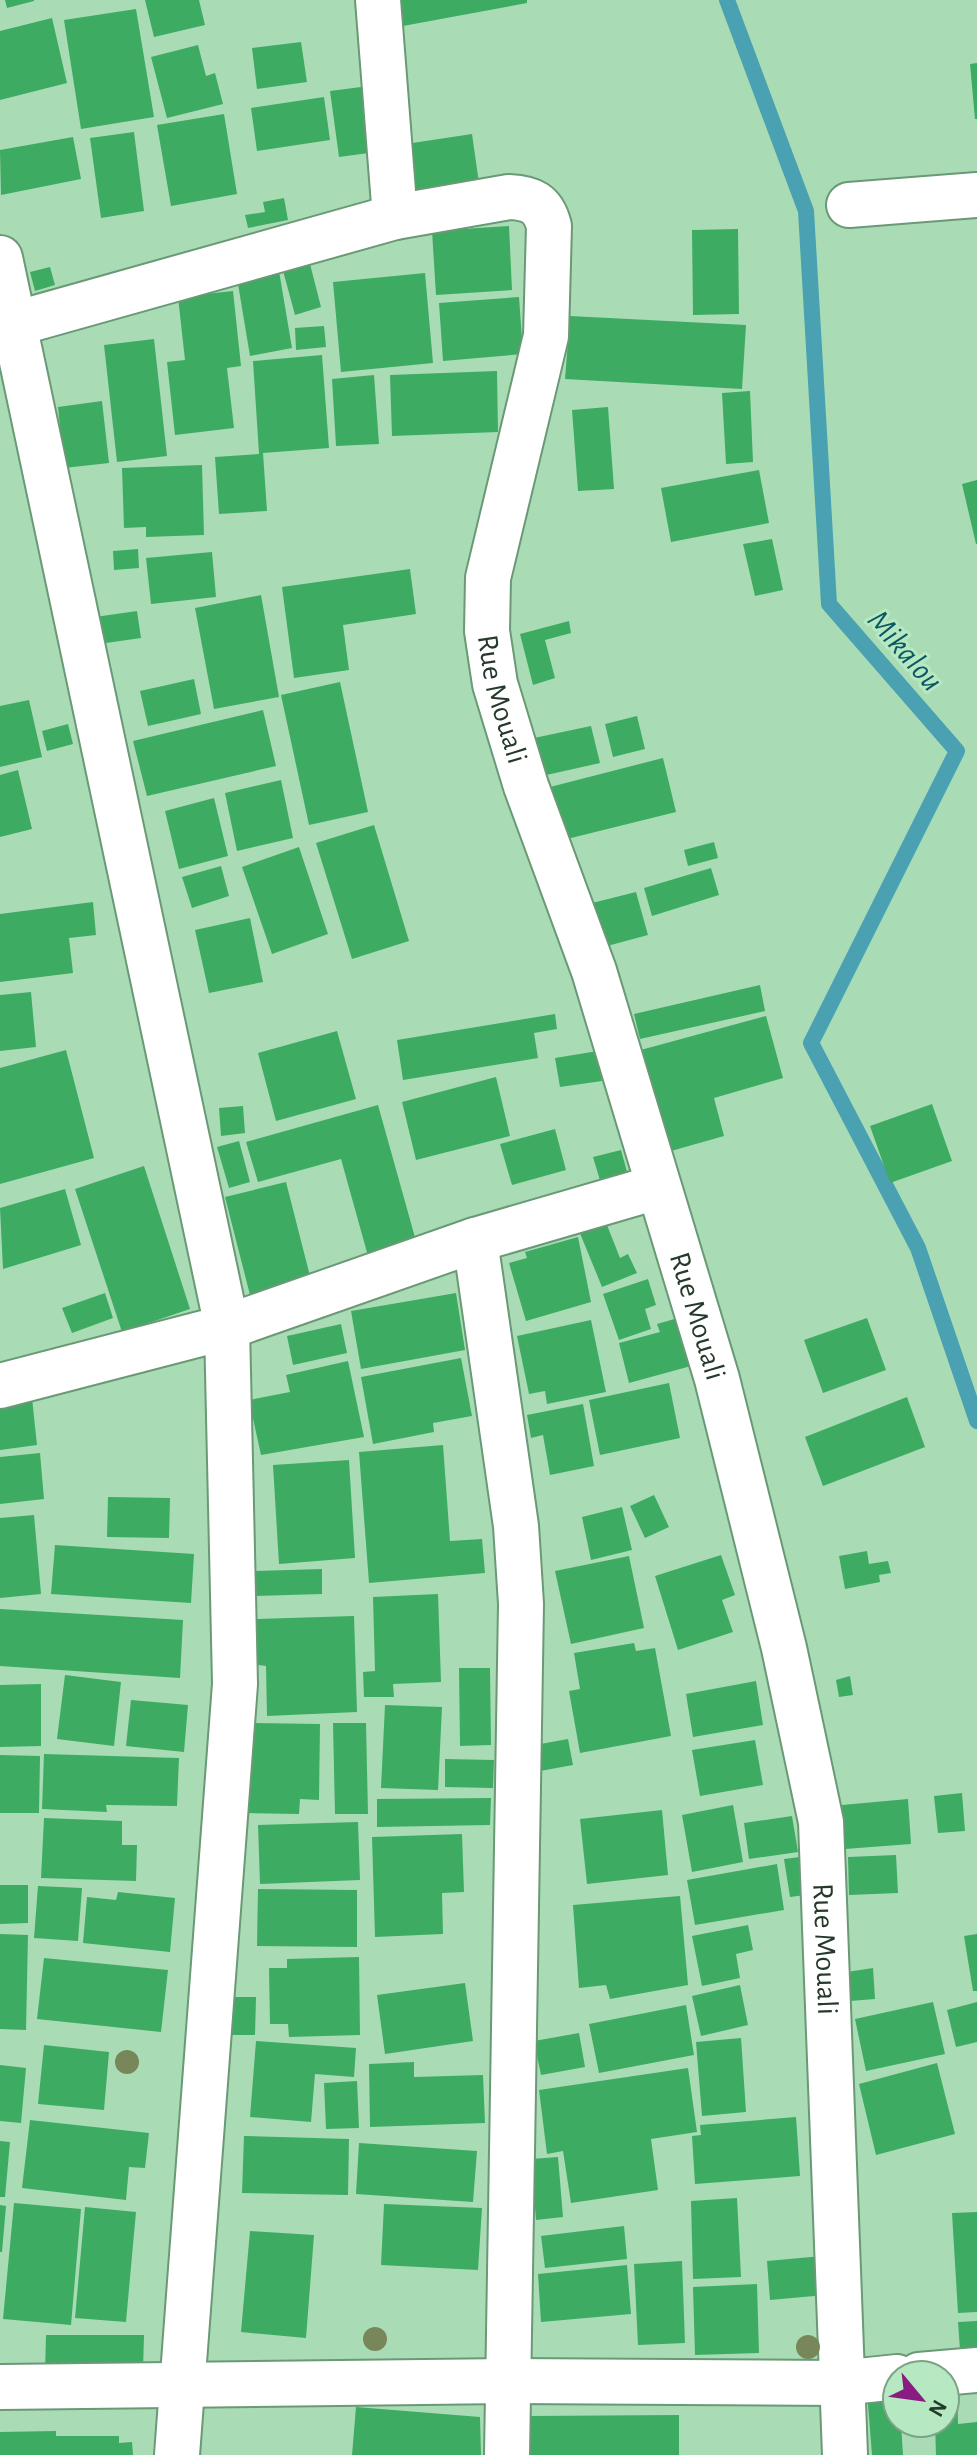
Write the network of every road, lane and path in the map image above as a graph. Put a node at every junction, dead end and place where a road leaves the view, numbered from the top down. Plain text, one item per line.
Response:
1 (378, 0) edge
2 (977, 195) edge
3 (849, 205) dead end
4 (395, 217) junction
5 (0, 258) edge
6 (8, 325) edge
7 (657, 1187) junction
8 (475, 1240) junction
9 (227, 1327) junction
10 (0, 1386) edge
11 (881, 2379) edge
12 (509, 2381) junction
13 (840, 2383) junction
14 (180, 2385) junction
15 (0, 2387) edge
16 (177, 2455) edge
17 (507, 2455) edge
18 (845, 2455) edge

1 - 4 street
2 - 3 street
4 - 6 street
4 - 7 street, Rue Mouali
5 - 6 street
6 - 9 street
7 - 8 street
7 - 13 street, Rue Mouali
8 - 9 street
8 - 12 street
9 - 10 street
9 - 14 street
11 - 13 street
12 - 13 street
12 - 14 street
12 - 17 street
13 - 18 street, Rue Mouali
14 - 15 street
14 - 16 street

